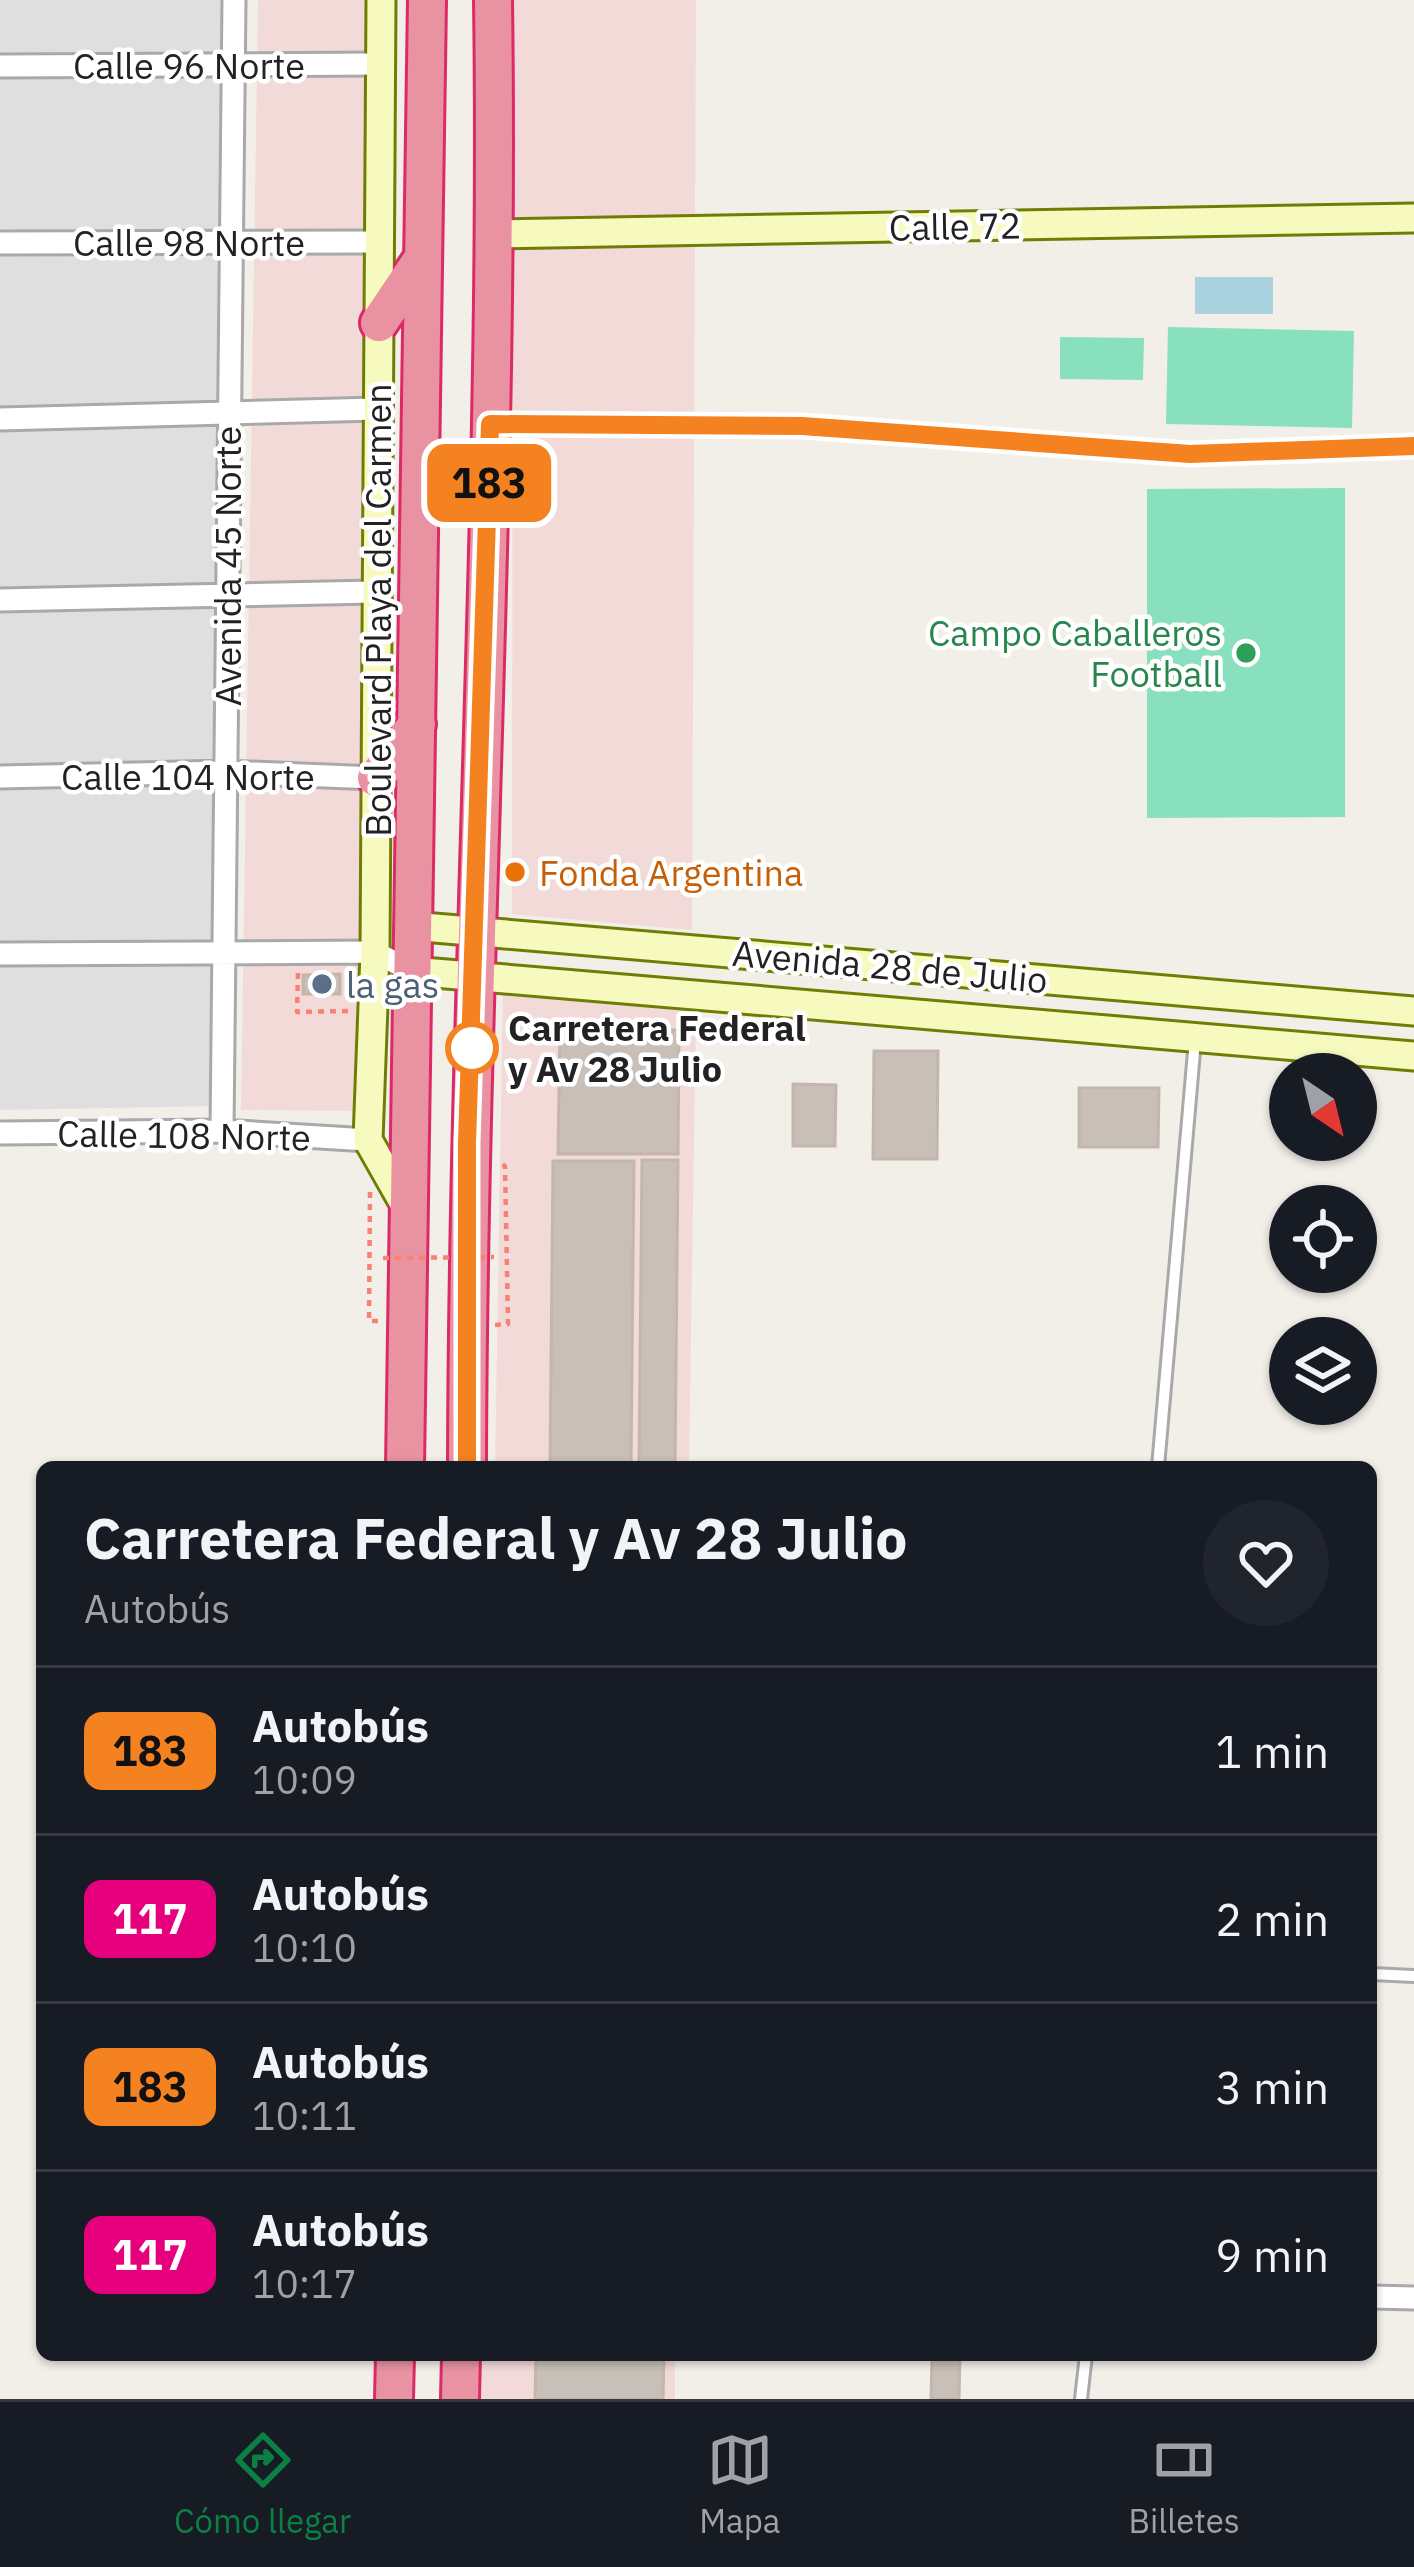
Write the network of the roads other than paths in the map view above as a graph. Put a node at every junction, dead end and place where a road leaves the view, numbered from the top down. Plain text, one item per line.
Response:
1 (234, 0) edge
2 (381, 0) edge
3 (427, 0) edge
4 (493, 0) edge
5 (235, 63) junction
6 (378, 64) junction
7 (0, 66) edge
8 (1414, 218) edge
9 (496, 234) junction
10 (233, 242) junction
11 (377, 242) junction
12 (0, 243) edge
13 (422, 259) junction
14 (380, 322) junction
15 (376, 410) junction
16 (228, 415) junction
17 (0, 418) edge
18 (490, 424) junction
19 (1414, 446) edge
20 (374, 592) junction
21 (229, 594) junction
22 (0, 600) edge
23 (417, 724) junction
24 (226, 772) junction
25 (0, 777) edge
26 (376, 778) junction
27 (411, 926) junction
28 (476, 928) junction
29 (224, 952) junction
30 (375, 952) junction
31 (0, 954) edge
32 (411, 971) junction
33 (476, 974) junction
34 (1366, 1007) junction
35 (1414, 1011) edge
36 (1196, 1036) junction
37 (1363, 1052) junction
38 (1414, 1056) edge
39 (222, 1131) junction
40 (0, 1133) edge
41 (368, 1140) junction
42 (407, 1209) junction
43 (405, 1461) edge
44 (467, 1461) edge
45 (1159, 1461) edge
46 (1377, 1974) edge
47 (1414, 1976) edge
48 (1377, 2297) edge
49 (1414, 2298) edge
50 (395, 2361) edge
51 (461, 2361) edge
52 (1085, 2361) edge
53 (394, 2399) edge
54 (460, 2399) edge
55 (1082, 2399) edge

1 - 5 street, Avenida 45 Norte
2 - 6 main road, Boulevard Playa del Carmen
3 - 13 highway
4 - 9 highway
5 - 6 street, Calle 96 Norte
5 - 7 street, Calle 96 Norte
5 - 10 street, Avenida 45 Norte
6 - 11 main road, Boulevard Playa del Carmen
8 - 9 main road, Calle 72
9 - 18 highway
10 - 11 street, Calle 98 Norte
10 - 12 street, Calle 98 Norte
10 - 16 street, Avenida 45 Norte
11 - 14 main road, Boulevard Playa del Carmen
13 - 14 highway
13 - 23 highway
14 - 15 main road, Boulevard Playa del Carmen
15 - 16 street
15 - 20 main road, Boulevard Playa del Carmen
16 - 17 street
16 - 21 street, Avenida 45 Norte
18 - 19 lane
18 - 28 highway
20 - 21 street
20 - 26 main road, Boulevard Playa del Carmen
21 - 22 street
21 - 24 street, Avenida 45 Norte
23 - 26 highway
23 - 27 highway
24 - 25 street, Calle 104 Norte
24 - 26 street, Calle 104 Norte
24 - 29 street, Avenida 45 Norte
26 - 30 main road, Boulevard Playa del Carmen
27 - 28 main road, Avenida 28 de Julio
27 - 30 street
27 - 32 highway
28 - 33 highway
28 - 34 main road, Avenida 28 de Julio
29 - 30 street
29 - 31 street
29 - 39 street, Avenida 45 Norte
30 - 32 street
30 - 41 main road, Boulevard Playa del Carmen
32 - 33 main road, Avenida 28 de Julio
32 - 42 highway
33 - 36 main road, Avenida 28 de Julio
33 - 44 highway
34 - 35 main road, Avenida 28 de Julio
34 - 37 main road
36 - 37 main road, Avenida 28 de Julio
36 - 45 lane
37 - 38 main road, Avenida 28 de Julio
39 - 40 street, Calle 108 Norte
39 - 41 street, Calle 108 Norte
41 - 42 main road, Boulevard Playa del Carmen
42 - 43 highway
46 - 47 lane
48 - 49 street
50 - 53 highway
51 - 54 highway
52 - 55 lane

